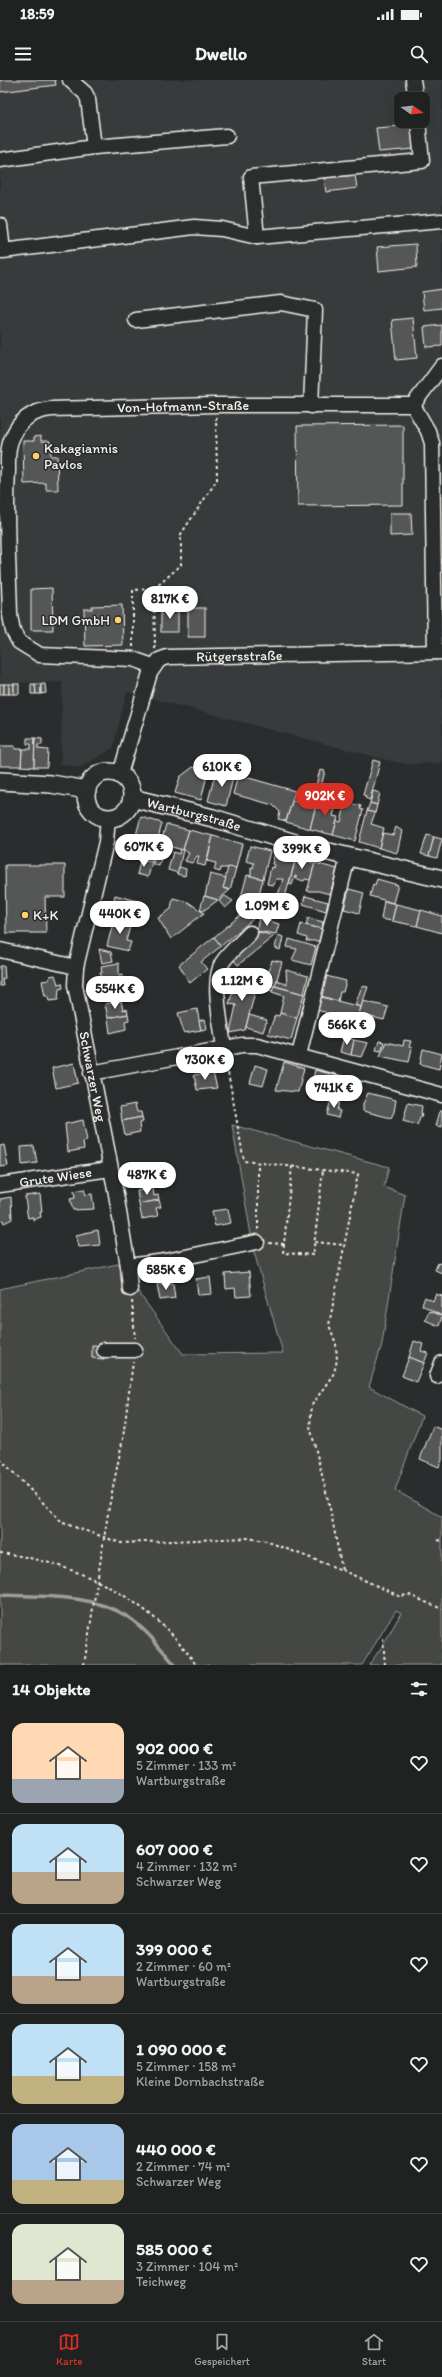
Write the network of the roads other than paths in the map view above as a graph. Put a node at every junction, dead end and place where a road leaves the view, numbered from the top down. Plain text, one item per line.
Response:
1 (70, 80) edge
2 (414, 80) edge
3 (415, 92) edge
4 (419, 128) edge
5 (227, 136) dead end
6 (94, 147) junction
7 (0, 160) edge
8 (442, 221) edge
9 (0, 225) edge
10 (257, 237) junction
11 (2, 251) edge
12 (136, 320) dead end
13 (442, 366) edge
14 (413, 405) junction
15 (311, 406) junction
16 (3, 484) edge
17 (5, 615) edge
18 (438, 652) edge
19 (153, 666) junction
20 (120, 774) junction
21 (0, 781) edge
22 (87, 790) junction
23 (132, 798) junction
24 (108, 818) junction
25 (348, 857) junction
26 (442, 879) edge
27 (250, 933) dead end
28 (0, 950) edge
29 (76, 967) junction
30 (224, 1049) junction
31 (299, 1055) junction
32 (91, 1073) junction
33 (442, 1095) edge
34 (110, 1169) junction
35 (0, 1185) edge
36 (258, 1242) road end
37 (128, 1266) junction
38 (130, 1289) road end
39 (104, 1350) dead end
40 (135, 1350) road end

1 - 6 street
2 - 3 street
4 - 10 street
5 - 6 street
6 - 7 street
8 - 10 street
9 - 11 street
10 - 11 street
12 - 15 street
13 - 14 street
14 - 15 street, Von-Hofmann-Straße
14 - 18 street
15 - 16 street, Von-Hofmann-Straße
16 - 17 street, Von-Hofmann-Straße
17 - 19 street, Von-Hofmann-Straße
18 - 19 street, Rütgersstraße
19 - 20 street
20 - 22 main road
20 - 23 main road
21 - 22 main road
22 - 24 main road
23 - 24 main road
23 - 25 main road, Wartburgstraße
24 - 29 street, Schwarzer Weg
25 - 26 main road, Wartburgstraße
25 - 31 street
27 - 30 street
28 - 29 street
29 - 32 street, Schwarzer Weg
30 - 31 street
30 - 32 street
31 - 33 street
32 - 34 street, Schwarzer Weg
34 - 35 street, Grute Wiese
34 - 37 street, Schwarzer Weg
36 - 37 street
37 - 38 street, Schwarzer Weg
39 - 40 street

